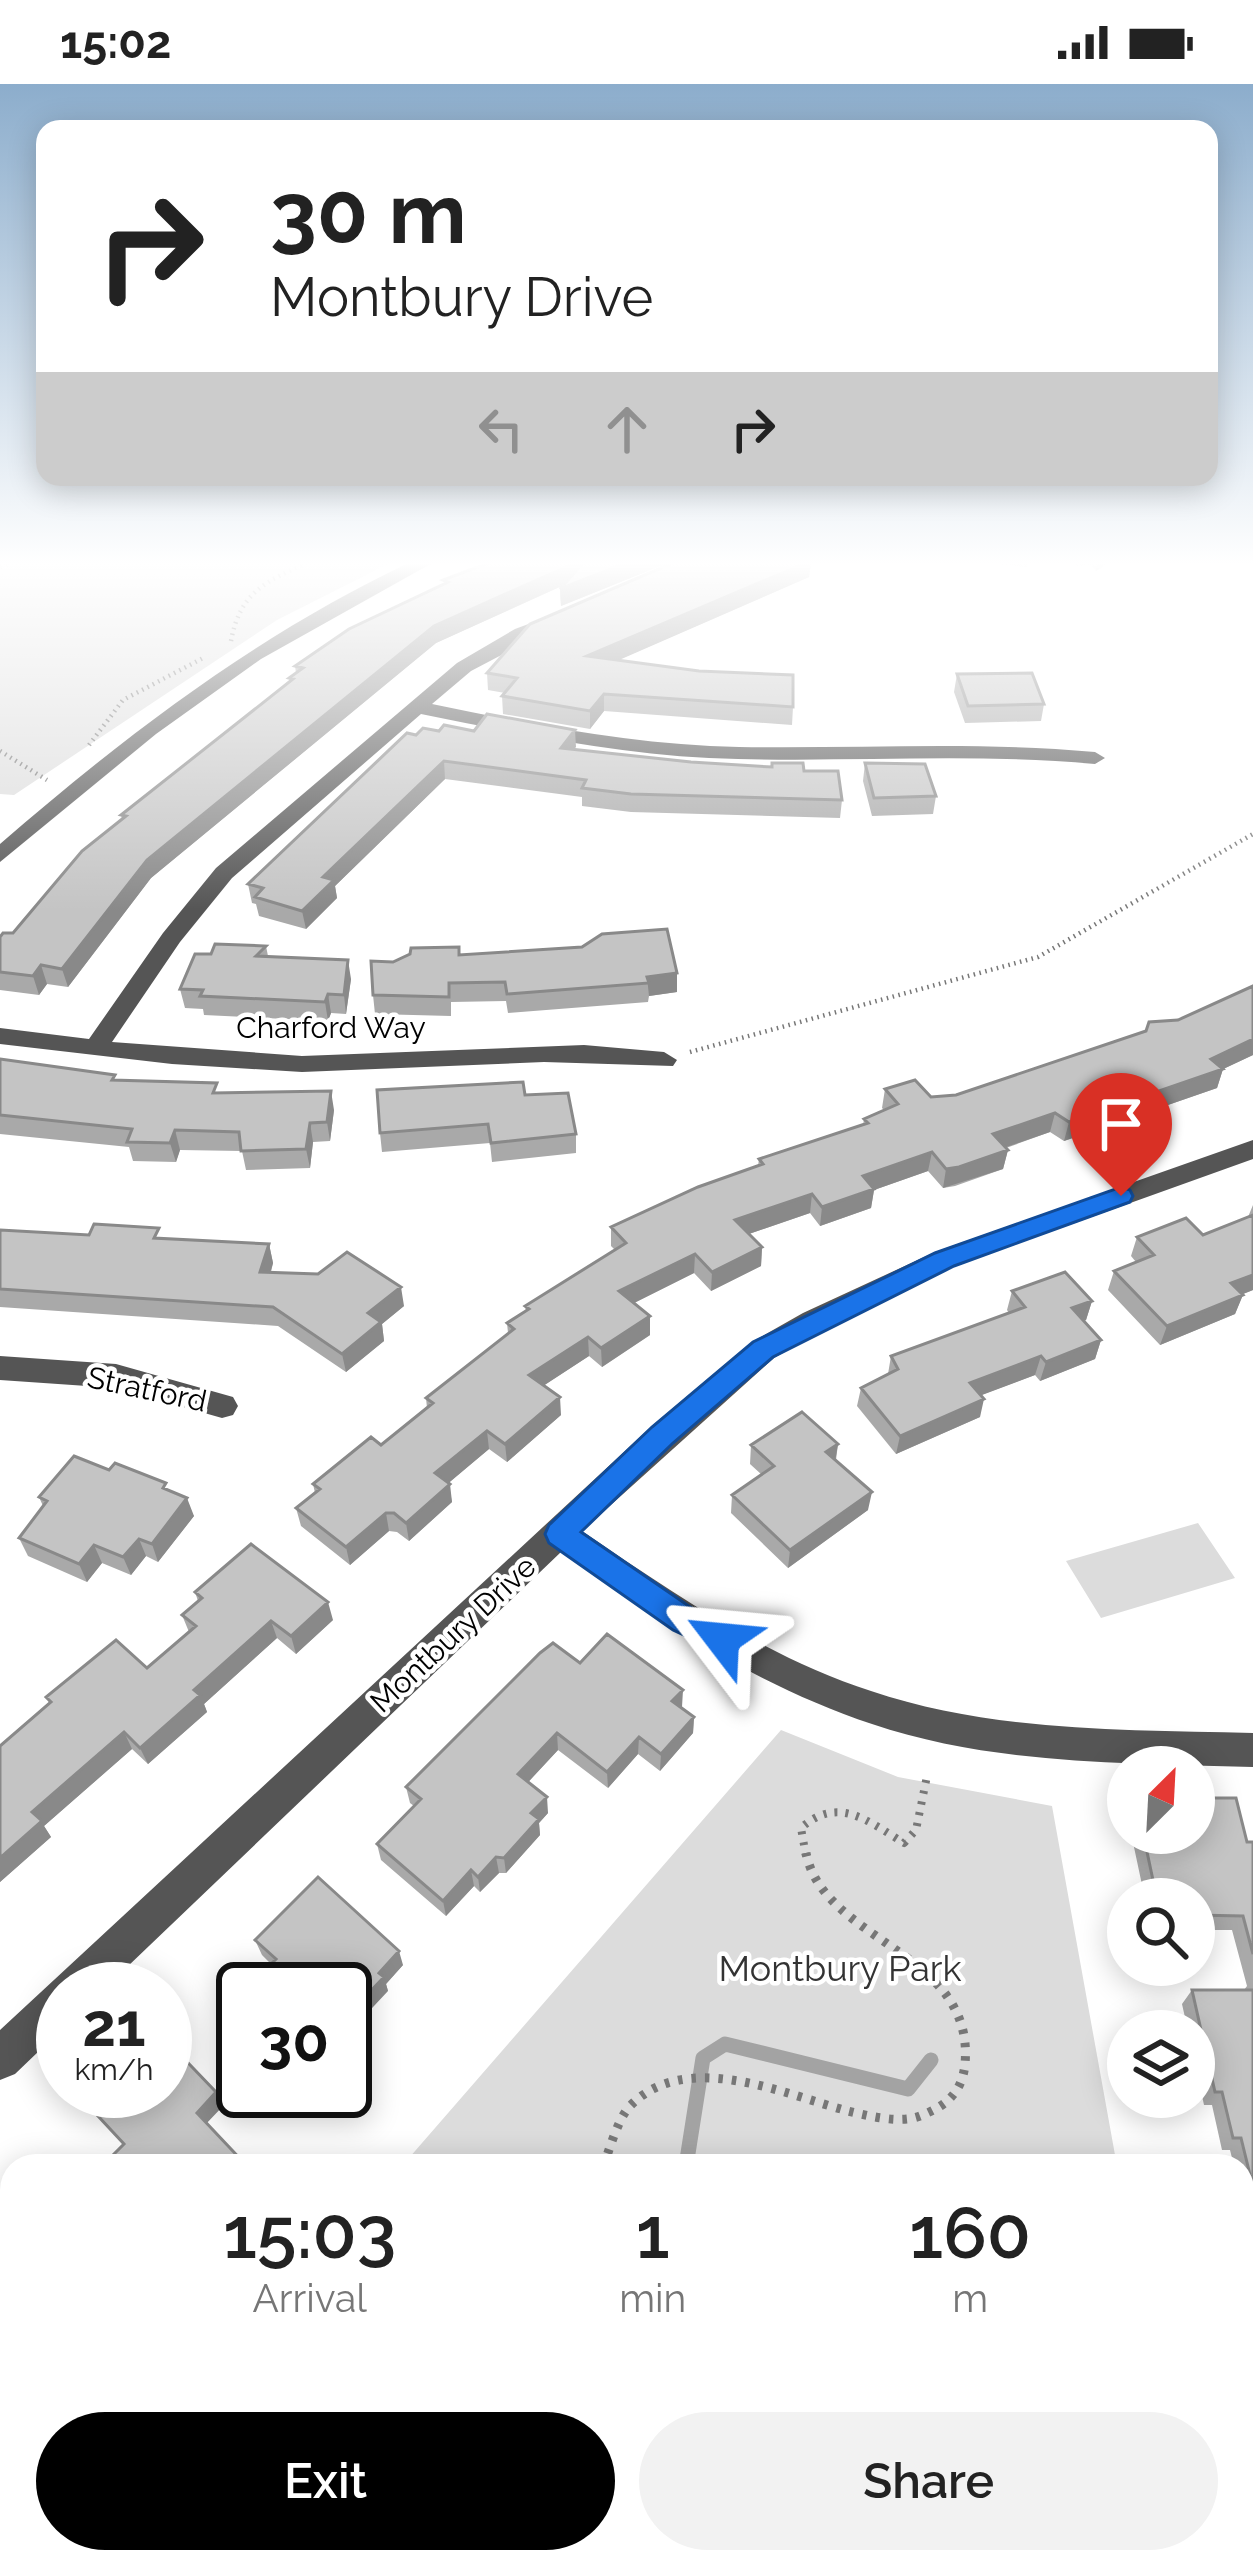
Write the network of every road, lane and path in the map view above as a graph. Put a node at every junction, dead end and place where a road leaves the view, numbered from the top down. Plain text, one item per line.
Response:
1 (163, 678) edge
2 (219, 678) edge
3 (454, 678) edge
4 (416, 706) junction
5 (88, 746) dead end
6 (0, 751) edge
7 (1095, 758) dead end
8 (60, 770) dead end
9 (1253, 834) edge
10 (0, 855) edge
11 (0, 1036) edge
12 (95, 1049) junction
13 (664, 1060) joint
14 (1253, 1149) edge
15 (0, 1368) edge
16 (222, 1406) dead end
17 (560, 1534) junction
18 (1253, 1750) edge
19 (927, 1776) dead end
20 (103, 1962) edge
21 (36, 2025) edge
22 (0, 2059) edge
23 (606, 2154) edge

1 - 5 path
2 - 10 street
3 - 4 street
4 - 7 street
4 - 12 street
6 - 8 path
9 - 13 path
11 - 12 street, Charford Way
12 - 13 street, Charford Way
14 - 17 street, Montbury Drive
15 - 16 street, Stratford
17 - 18 street
17 - 20 street, Montbury Drive
19 - 23 path
21 - 22 street

